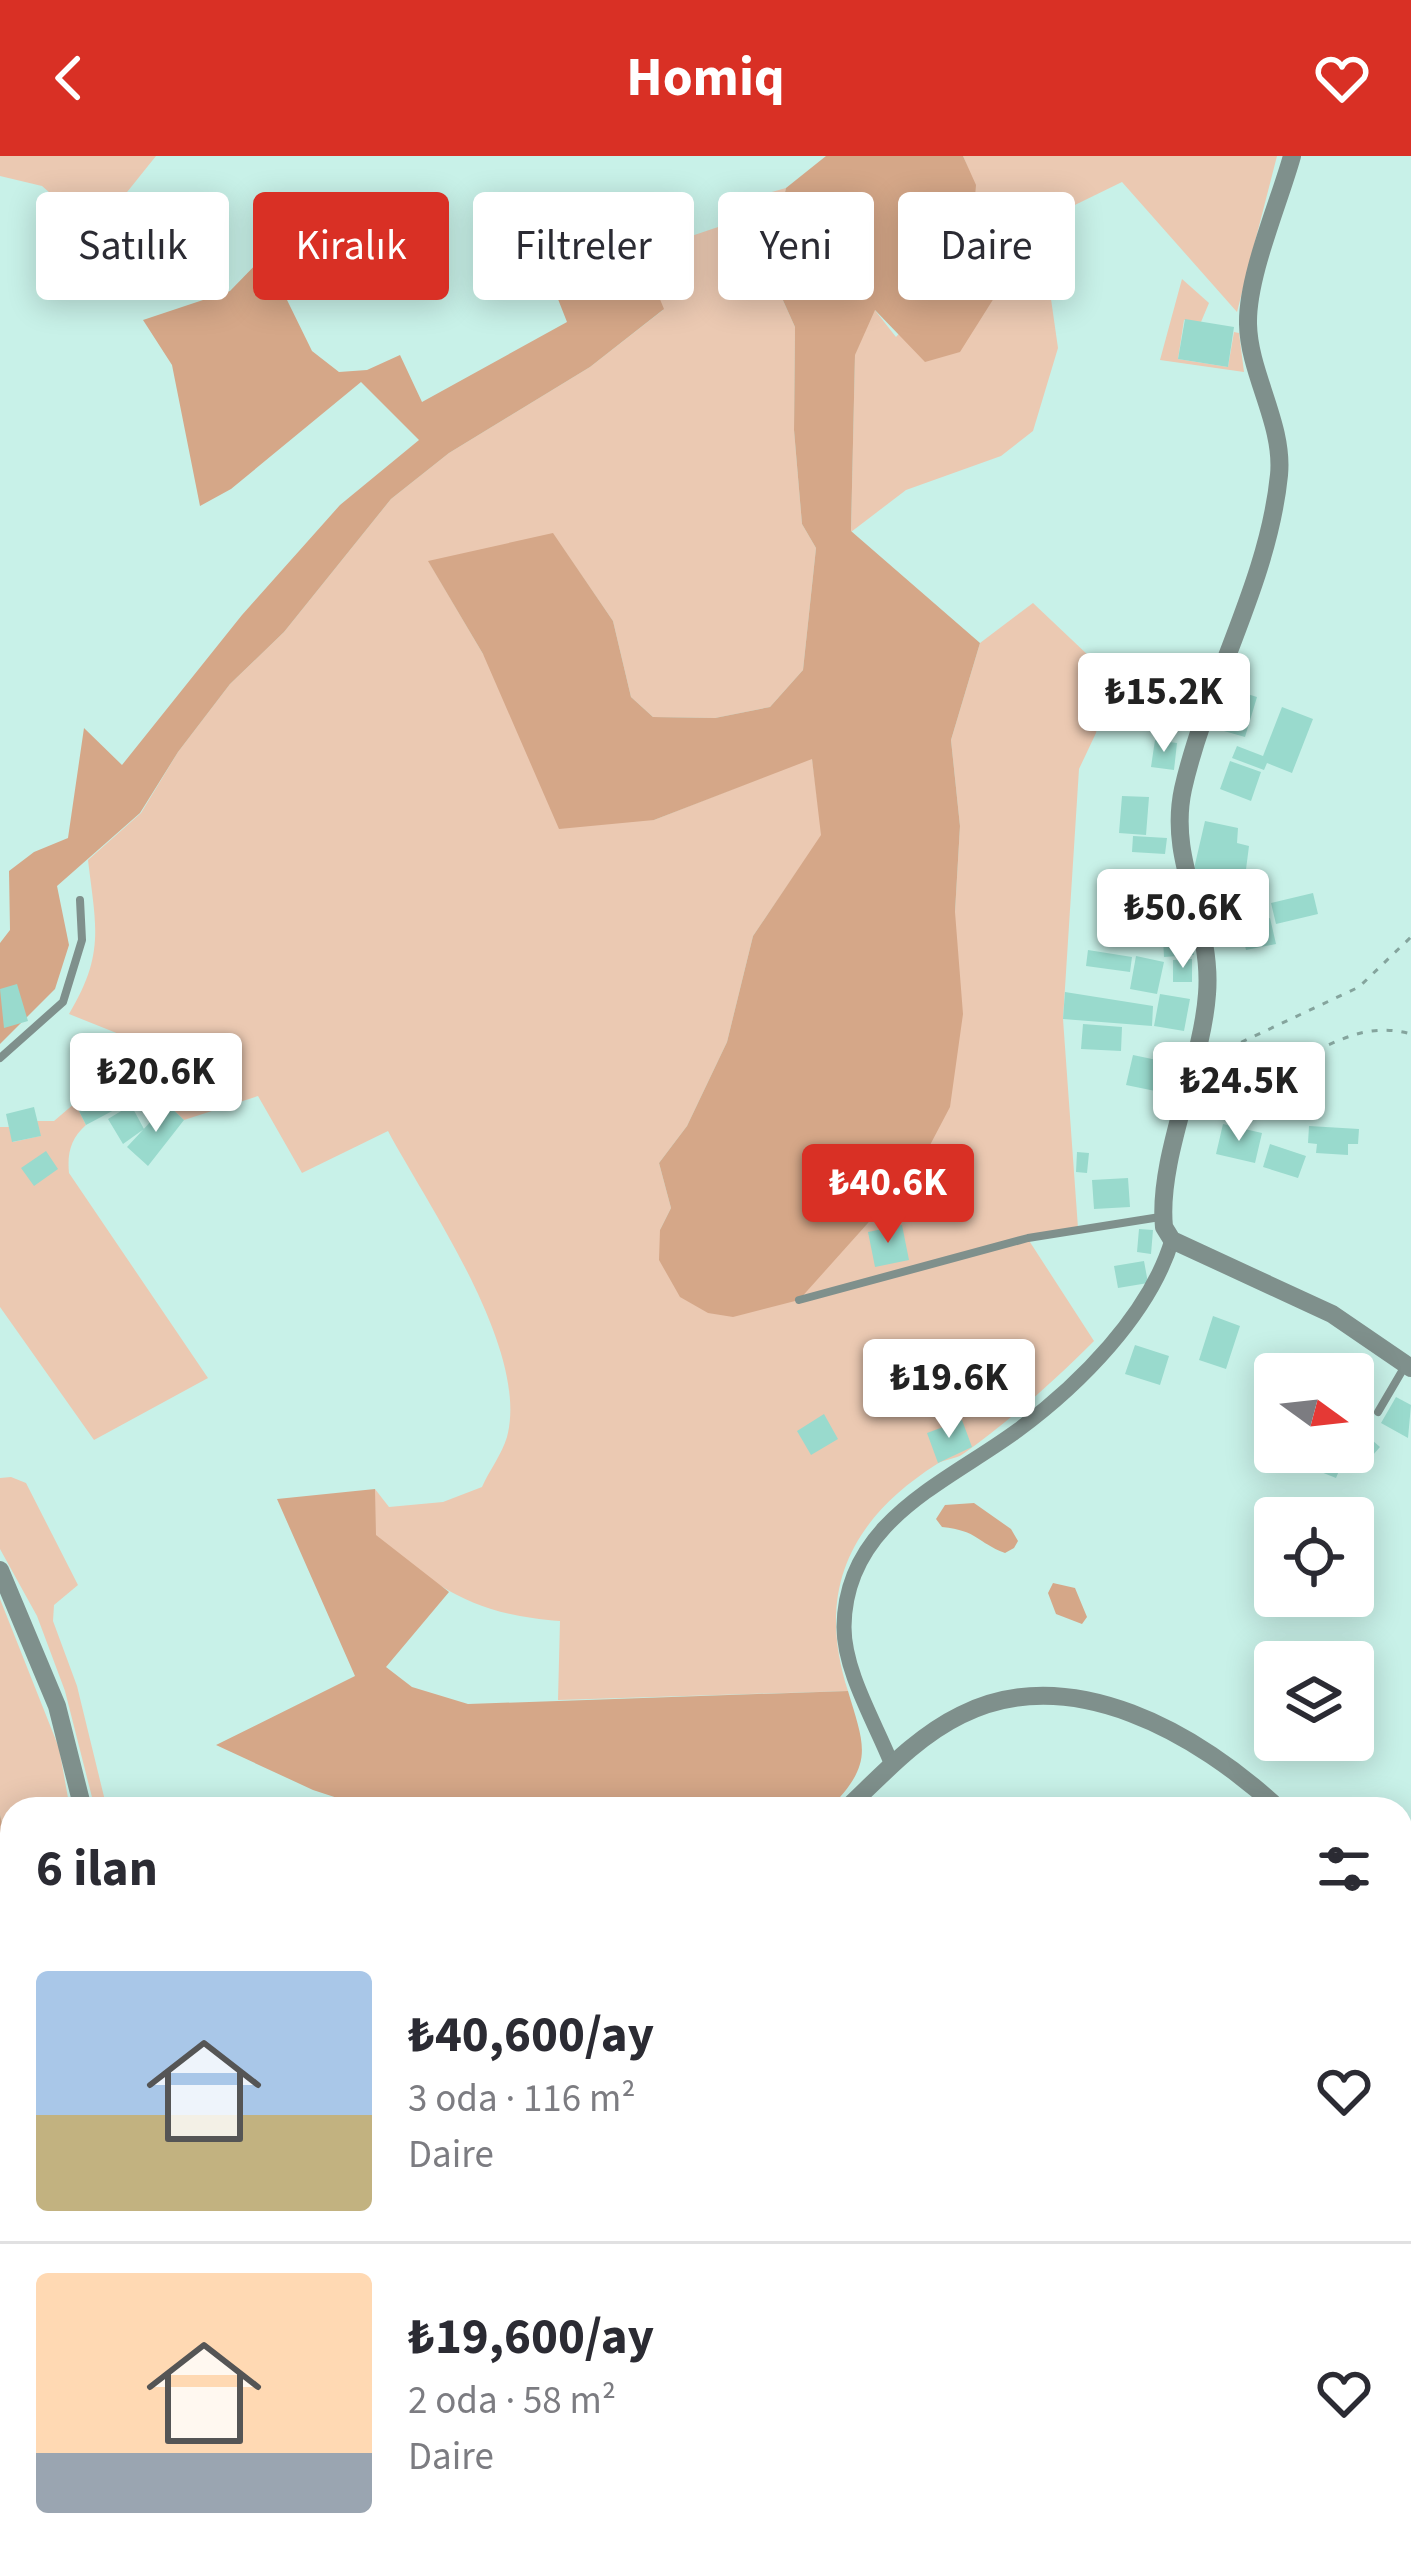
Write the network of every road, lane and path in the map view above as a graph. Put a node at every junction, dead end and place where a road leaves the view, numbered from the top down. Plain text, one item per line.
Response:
1 (1292, 156) edge
2 (80, 900) dead end
3 (1411, 937) edge
4 (1411, 1034) edge
5 (0, 1058) edge
6 (1163, 1217) junction
7 (1172, 1240) junction
8 (799, 1300) dead end
9 (1408, 1366) edge
10 (1378, 1412) dead end
11 (0, 1570) edge
12 (892, 1765) junction
13 (80, 1797) edge
14 (859, 1797) edge
15 (1265, 1797) edge

1 - 6 street
2 - 5 lane
3 - 4 path
6 - 7 street
6 - 8 lane
7 - 9 street
7 - 12 street
9 - 10 lane
11 - 13 street
12 - 14 street
12 - 15 street

